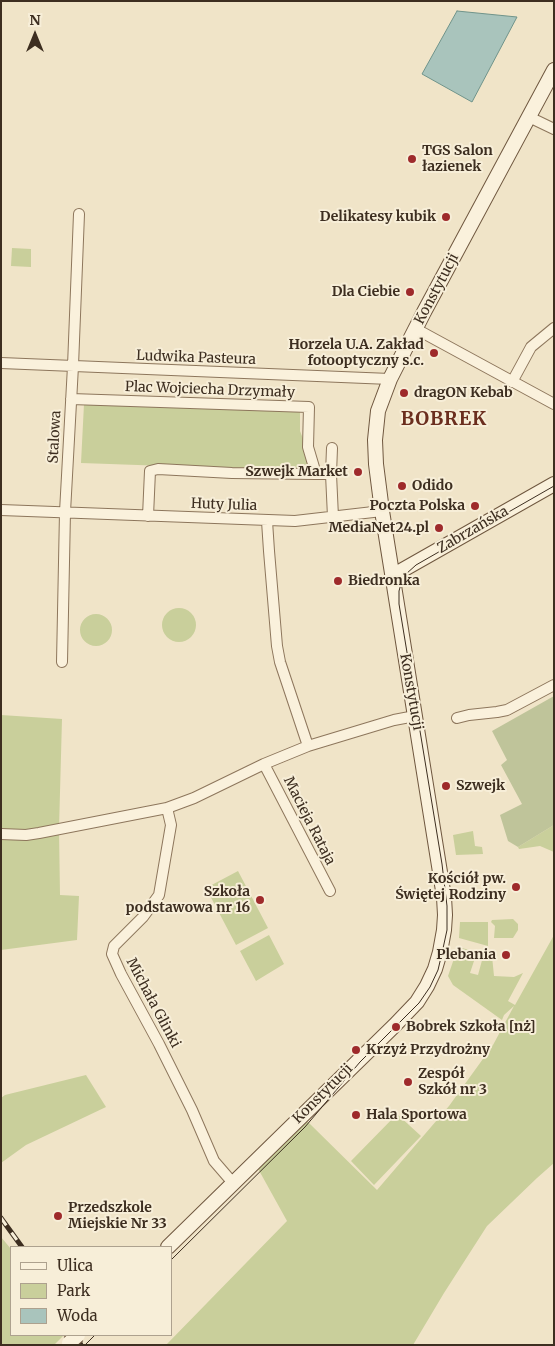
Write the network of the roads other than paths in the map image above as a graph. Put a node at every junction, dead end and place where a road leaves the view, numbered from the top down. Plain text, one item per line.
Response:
1 (554, 70) edge
2 (529, 117) junction
3 (554, 129) edge
4 (79, 214) dead end
5 (554, 328) edge
6 (416, 329) junction
7 (1, 363) edge
8 (73, 366) junction
9 (390, 379) junction
10 (512, 382) junction
11 (71, 399) junction
12 (554, 404) edge
13 (332, 448) dead end
14 (316, 474) junction
15 (331, 474) junction
16 (554, 484) edge
17 (1, 510) edge
18 (382, 511) junction
19 (65, 512) junction
20 (148, 516) junction
21 (333, 517) junction
22 (267, 520) junction
23 (392, 576) junction
24 (62, 662) dead end
25 (554, 685) edge
26 (415, 716) junction
27 (457, 718) dead end
28 (308, 746) junction
29 (264, 764) junction
30 (167, 808) junction
31 (1, 834) edge
32 (330, 890) dead end
33 (233, 1183) junction
34 (169, 1246) edge

1 - 2 street, Konstytucji
2 - 3 street
2 - 6 street, Konstytucji
4 - 8 street, Stalowa
5 - 10 street
6 - 9 street, Konstytucji
6 - 10 street
7 - 8 street, Ludwika Pasteura
8 - 9 street, Ludwika Pasteura
8 - 11 street, Stalowa
9 - 18 street, Konstytucji
10 - 12 street
11 - 14 street, Plac Wojciecha Drzymały
11 - 19 street, Stalowa
13 - 15 street
14 - 15 street
14 - 20 street
15 - 21 street
16 - 23 street, Zabrzańska
17 - 19 street, Huty Julia
18 - 21 street, Huty Julia
18 - 23 street, Konstytucji
19 - 20 street, Huty Julia
19 - 24 street, Stalowa
20 - 22 street, Huty Julia
21 - 22 street, Huty Julia
22 - 28 street
23 - 26 street, Konstytucji
25 - 27 street
26 - 28 street
26 - 33 street, Konstytucji
28 - 29 street
29 - 30 street
29 - 32 street, Macieja Rataja
30 - 31 street
30 - 33 street, Michała Glinki
33 - 34 street, Konstytucji

